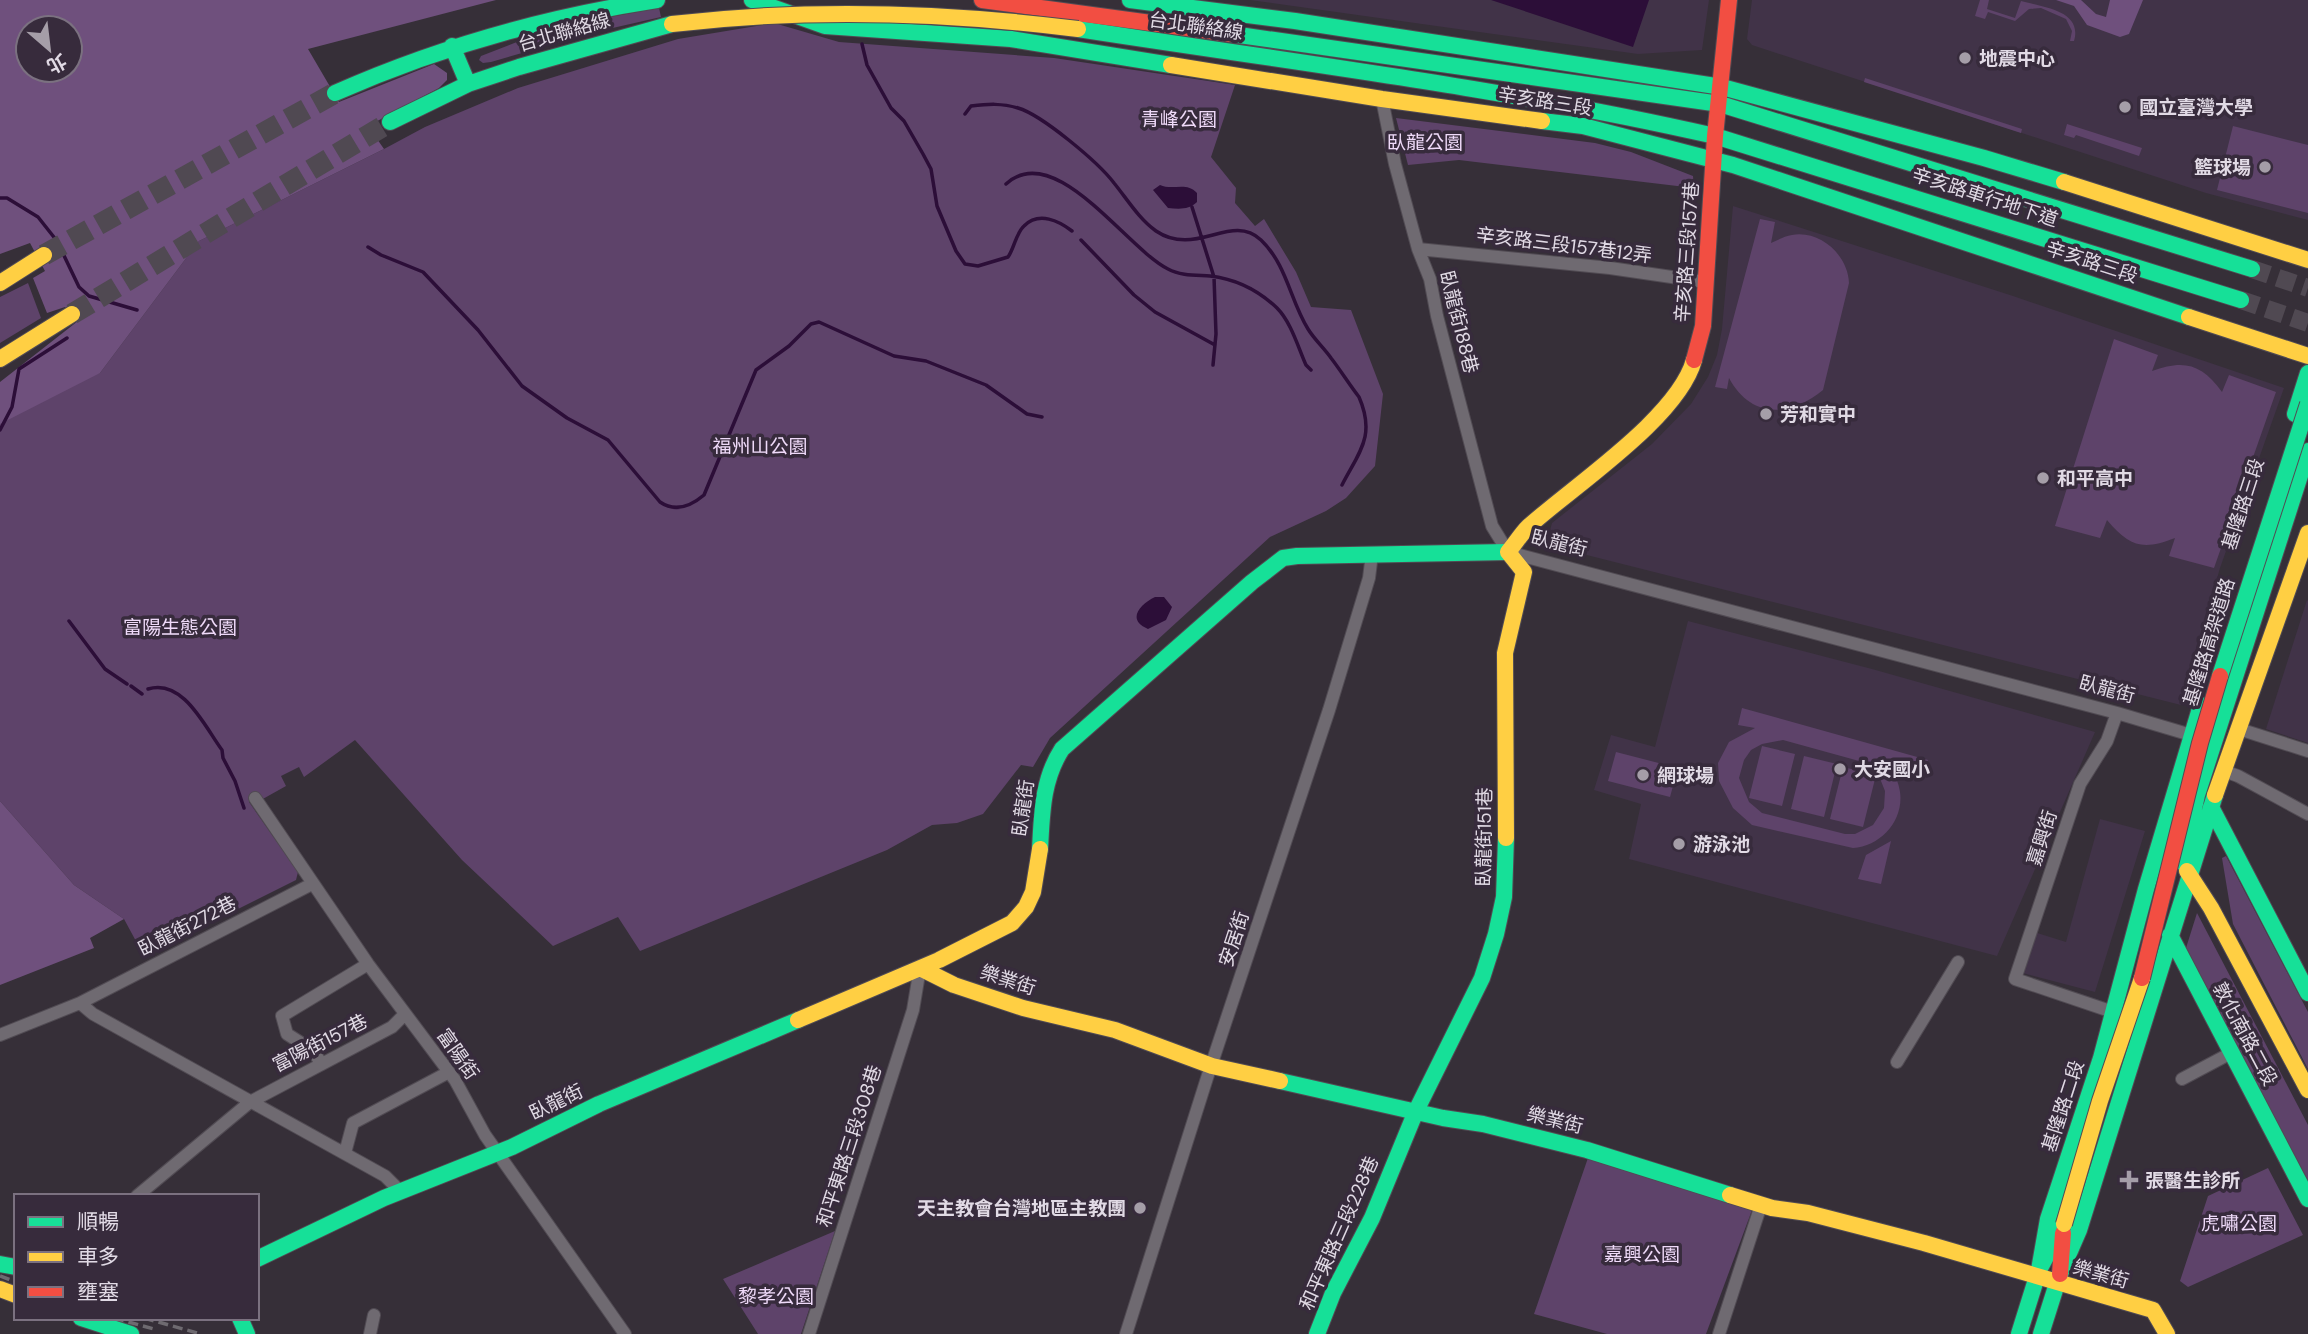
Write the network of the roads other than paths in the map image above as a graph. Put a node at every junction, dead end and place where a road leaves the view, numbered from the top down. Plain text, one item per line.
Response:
1 (657, 0) edge
2 (752, 0) edge
3 (982, 0) edge
4 (1130, 0) edge
5 (1729, 0) edge
6 (452, 46) junction
7 (468, 84) junction
8 (335, 93) tunnel mouth
9 (1721, 96) junction
10 (1382, 99) junction
11 (390, 122) tunnel mouth
12 (1715, 136) junction
13 (1715, 159) junction
14 (1418, 248) junction
15 (44, 255) tunnel mouth
16 (2308, 260) edge
17 (2252, 269) tunnel mouth
18 (1706, 282) junction
19 (0, 283) edge
20 (2241, 300) tunnel mouth
21 (72, 314) tunnel mouth
22 (2308, 356) edge
23 (0, 359) edge
24 (2308, 373) edge
25 (2308, 404) edge
26 (2308, 451) edge
27 (2308, 498) edge
28 (2308, 533) edge
29 (1508, 552) junction
30 (1372, 554) junction
31 (2117, 713) junction
32 (2239, 729) junction
33 (2191, 735) junction
34 (2308, 751) edge
35 (2224, 771) junction
36 (255, 798) dead end
37 (2211, 807) junction
38 (2169, 809) junction
39 (2308, 814) edge
40 (2186, 869) junction
41 (312, 884) junction
42 (2146, 890) junction
43 (2163, 898) junction
44 (2171, 937) junction
45 (1958, 962) dead end
46 (368, 964) junction
47 (920, 968) junction
48 (2308, 993) edge
49 (80, 1003) junction
50 (2113, 1012) junction
51 (405, 1014) junction
52 (0, 1035) edge
53 (2231, 1053) junction
54 (1897, 1062) dead end
55 (322, 1064) junction
56 (1212, 1066) junction
57 (449, 1072) junction
58 (2182, 1079) dead end
59 (2308, 1090) edge
60 (250, 1102) junction
61 (1416, 1111) junction
62 (497, 1152) junction
63 (345, 1153) junction
64 (401, 1192) junction
65 (140, 1194) edge
66 (2308, 1199) edge
67 (1761, 1205) junction
68 (2064, 1224) junction
69 (259, 1258) edge
70 (2038, 1273) junction
71 (2059, 1278) junction
72 (374, 1315) dead end
73 (87, 1320) edge
74 (130, 1334) edge
75 (370, 1334) edge
76 (625, 1334) edge
77 (809, 1334) edge
78 (1126, 1334) edge
79 (1317, 1334) edge
80 (1719, 1334) edge
81 (2019, 1334) edge
82 (2041, 1334) edge
83 (2167, 1334) edge

1 - 6 main road, 台北聯絡線
2 - 10 main road, 辛亥路三段
3 - 9 main road, 台北聯絡線
4 - 9 main road
5 - 9 main road, 辛亥路三段157巷
6 - 7 main road
6 - 8 main road, 台北聯絡線
7 - 11 main road, 台北聯絡線
7 - 12 main road, 台北聯絡線, bridge
9 - 12 main road, 辛亥路三段157巷
9 - 16 main road
9 - 17 main road, 辛亥路車行地下道
10 - 13 main road, 辛亥路三段
10 - 14 street, 臥龍街188巷
12 - 13 main road, 辛亥路三段157巷
12 - 20 main road, 辛亥路車行地下道
13 - 18 main road, 辛亥路三段157巷
13 - 22 main road, 辛亥路三段
14 - 18 street, 辛亥路三段157巷12弄
14 - 29 street, 臥龍街188巷
15 - 19 main road
18 - 29 main road, 辛亥路三段157巷
21 - 23 main road
24 - 33 main road, 基隆路三段
25 - 43 main road, 基隆路高架道路, bridge
26 - 40 main road
27 - 43 main road, 基隆路高架道路
28 - 32 main road
29 - 30 main road, 臥龍街
29 - 31 street, 臥龍街
29 - 61 main road, 臥龍街151巷
30 - 47 main road, 臥龍街
30 - 56 street, 安居街
31 - 33 street, 臥龍街
31 - 50 street, 嘉興街
32 - 34 street
32 - 35 main road
33 - 38 main road, 基隆路三段
35 - 37 main road
35 - 39 street
36 - 41 street, 富陽街
37 - 40 main road
37 - 48 main road
38 - 40 main road, 敦化南路二段
38 - 42 main road, 基隆路三段
40 - 44 main road
40 - 59 main road, 敦化南路二段
41 - 46 street, 富陽街
41 - 49 street, 臥龍街272巷
42 - 44 main road, 敦化南路二段
42 - 50 main road, 基隆路二段
43 - 68 main road, 基隆路高架道路, bridge
44 - 53 main road, 敦化南路二段
44 - 71 main road
45 - 54 street
46 - 51 street, 富陽街
46 - 55 street
47 - 56 main road, 樂業街
47 - 62 main road, 臥龍街
47 - 77 street, 和平東路三段308巷
49 - 52 street
49 - 60 street
50 - 70 main road, 基隆路二段
51 - 55 street, 富陽街157巷
51 - 57 street, 富陽街
53 - 58 street
53 - 66 main road, 敦化南路二段
55 - 60 street, 富陽街157巷
56 - 61 main road, 樂業街
56 - 78 street, 安居街
57 - 62 street, 富陽街
57 - 63 street
60 - 63 street
60 - 65 street, 富陽街157巷
61 - 67 main road, 樂業街
61 - 79 main road, 和平東路三段228巷
62 - 64 main road, 臥龍街
62 - 76 street, 富陽街
63 - 64 street
64 - 69 main road, 臥龍街
67 - 70 main road, 樂業街
67 - 80 street
68 - 70 main road, 基隆路高架道路
68 - 71 main road, 基隆路高架道路
70 - 71 main road, 樂業街
70 - 81 main road, 基隆路二段
71 - 82 main road
71 - 83 main road, 樂業街
72 - 75 street
73 - 74 main road

